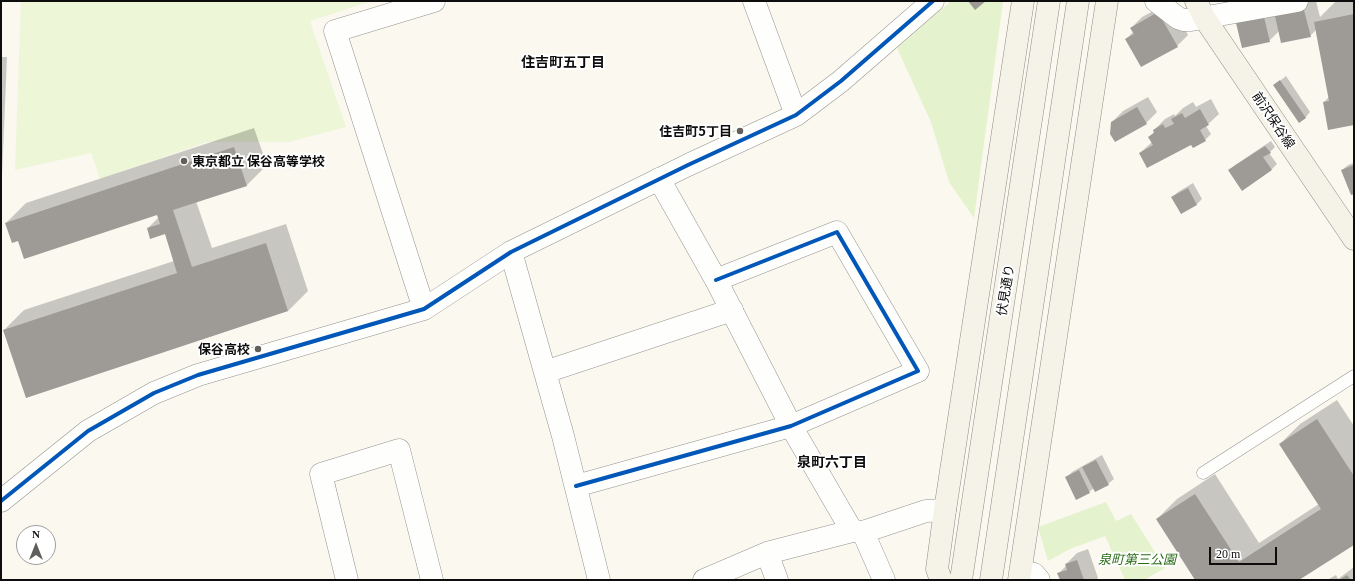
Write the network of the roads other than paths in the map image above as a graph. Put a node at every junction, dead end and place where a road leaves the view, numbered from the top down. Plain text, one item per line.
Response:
1 (434, 1) edge
2 (754, 1) edge
3 (933, 1) edge
4 (1023, 1) edge
5 (1049, 1) edge
6 (1078, 1) edge
7 (1107, 1) edge
8 (1156, 1) edge
9 (1297, 1) edge
10 (1200, 10) edge
11 (796, 114) junction
12 (660, 179) junction
13 (1354, 239) edge
14 (511, 252) junction
15 (716, 280) junction
16 (424, 309) junction
17 (732, 310) junction
18 (545, 372) junction
19 (1354, 376) edge
20 (791, 426) junction
21 (1203, 473) dead end
22 (576, 486) junction
23 (1, 501) edge
24 (945, 510) junction
25 (858, 532) junction
26 (766, 553) junction
27 (1026, 577) edge
28 (347, 580) edge
29 (432, 580) edge
30 (599, 580) edge
31 (704, 580) edge
32 (777, 580) edge
33 (884, 580) edge
34 (941, 580) edge
35 (961, 580) edge
36 (992, 580) edge

1 - 16 street
2 - 11 street
3 - 11 street
4 - 24 main road
5 - 35 main road, 伏見通り
6 - 36 main road
7 - 27 main road
8 - 10 street
9 - 10 street
10 - 13 main road, 前沢保谷線
11 - 12 street
12 - 14 street
12 - 15 street
14 - 16 street
14 - 18 street
15 - 17 street
15 - 20 street
16 - 23 street
17 - 18 street
17 - 20 street
18 - 22 street
19 - 21 lane
20 - 22 street
20 - 25 street
22 - 30 street
24 - 25 street
24 - 34 main road
25 - 26 street
25 - 33 street
26 - 31 street
26 - 32 street
28 - 29 street

